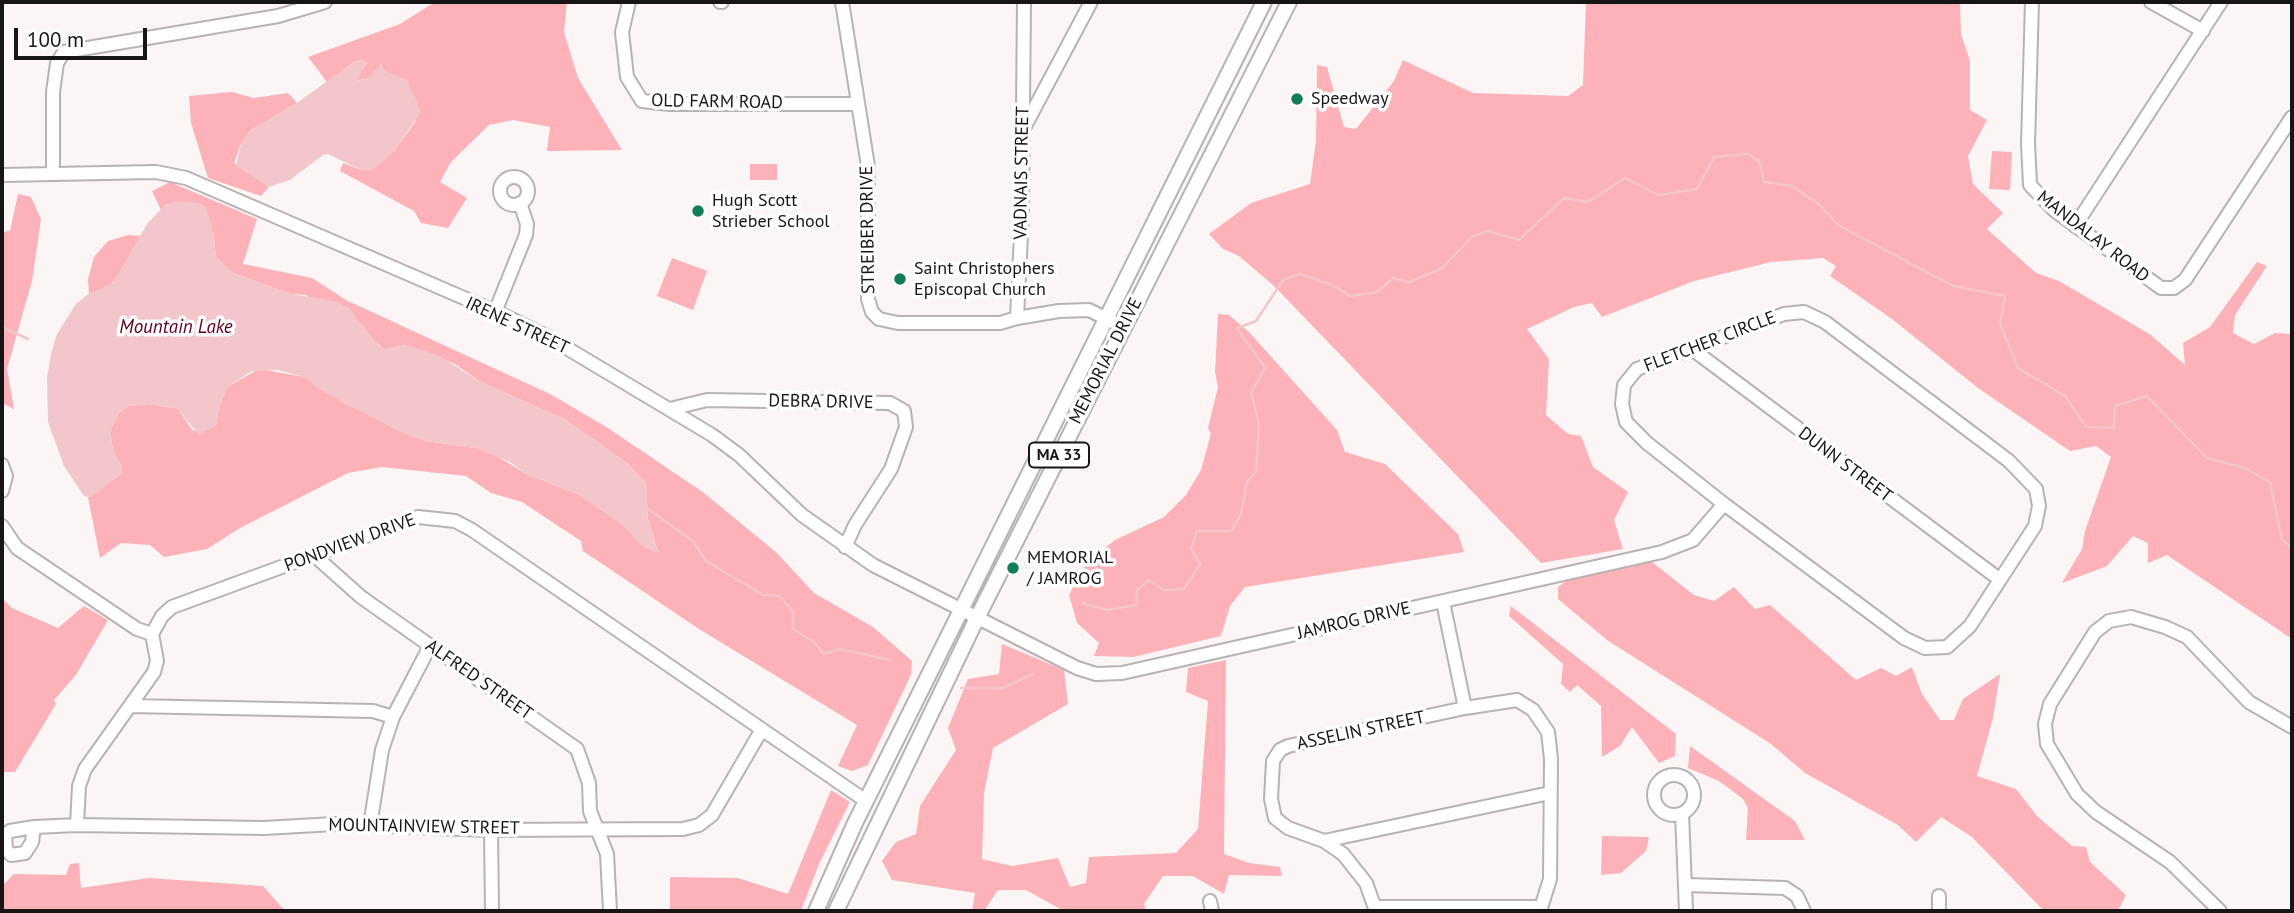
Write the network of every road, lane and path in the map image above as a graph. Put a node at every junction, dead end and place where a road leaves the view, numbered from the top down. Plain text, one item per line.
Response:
1 (325, 2) edge
2 (629, 2) edge
3 (842, 2) edge
4 (1024, 2) edge
5 (1091, 2) edge
6 (1264, 2) edge
7 (1289, 2) edge
8 (2032, 2) edge
9 (2151, 2) edge
10 (2221, 2) edge
11 (2203, 31) junction
12 (856, 104) junction
13 (2292, 117) edge
14 (1023, 129) junction
15 (53, 173) junction
16 (2, 175) edge
17 (520, 203) dead end
18 (2075, 226) junction
19 (495, 312) junction
20 (1017, 318) junction
21 (1106, 319) junction
22 (1123, 327) junction
23 (1692, 349) junction
24 (670, 409) junction
25 (2, 466) edge
26 (2, 491) edge
27 (1724, 504) junction
28 (2, 526) edge
29 (845, 547) junction
30 (315, 556) junction
31 (1999, 579) junction
32 (1443, 601) junction
33 (963, 608) junction
34 (978, 616) junction
35 (152, 634) junction
36 (430, 646) junction
37 (131, 706) junction
38 (1465, 708) junction
39 (393, 717) junction
40 (2292, 727) edge
41 (761, 730) junction
42 (1550, 793) junction
43 (866, 801) junction
44 (1682, 814) dead end
45 (78, 825) junction
46 (370, 826) junction
47 (34, 827) dead end
48 (491, 830) junction
49 (600, 830) junction
50 (1324, 841) junction
51 (1686, 885) junction
52 (1939, 896) dead end
53 (1375, 909) edge
54 (1540, 909) edge
55 (492, 911) edge
56 (610, 911) edge
57 (816, 911) edge
58 (836, 911) edge
59 (1686, 911) edge
60 (1804, 911) edge
61 (1938, 911) edge
62 (2220, 911) edge

1 - 15 street
2 - 12 street, OLD FARM ROAD
3 - 12 street, STREIBER DRIVE
4 - 14 street, VADNAIS STREET
5 - 14 street
6 - 21 main road, MEMORIAL DRIVE / MA 33
7 - 22 main road, MEMORIAL DRIVE / MA 33
8 - 18 street, MANDALAY ROAD
9 - 11 street
10 - 11 street
11 - 18 street
12 - 20 street, STREIBER DRIVE
13 - 18 street, MANDALAY ROAD
14 - 20 street, VADNAIS STREET
15 - 16 street, IRENE STREET
15 - 19 street, IRENE STREET
17 - 19 street
19 - 24 street, IRENE STREET
20 - 21 street
21 - 22 street
21 - 33 main road, MEMORIAL DRIVE / MA 33
22 - 34 main road, MEMORIAL DRIVE / MA 33
23 - 27 street, FLETCHER CIRCLE
23 - 31 street, DUNN STREET
23 - 31 street, FLETCHER CIRCLE
24 - 29 street, IRENE STREET
24 - 29 street, DEBRA DRIVE
25 - 26 street
27 - 31 street, FLETCHER CIRCLE
27 - 32 street, JAMROG DRIVE
28 - 35 street
29 - 33 street, IRENE STREET
30 - 35 street, PONDVIEW DRIVE
30 - 36 street, ALFRED STREET
30 - 41 street, PONDVIEW DRIVE
32 - 34 street, JAMROG DRIVE
32 - 38 street
33 - 34 street, IRENE STREET
33 - 43 main road, MEMORIAL DRIVE / MA 33
34 - 58 main road, MEMORIAL DRIVE / MA 33
35 - 37 street
36 - 39 street
36 - 49 street, ALFRED STREET
37 - 39 street
37 - 45 street
38 - 42 street
38 - 50 street, ASSELIN STREET
39 - 46 street
40 - 62 street
41 - 43 street, PONDVIEW DRIVE
41 - 49 street, MOUNTAINVIEW STREET
42 - 50 street
42 - 54 street
43 - 57 main road, MEMORIAL DRIVE / MA 33
44 - 51 street
45 - 46 street, MOUNTAINVIEW STREET
45 - 47 street, MOUNTAINVIEW STREET
46 - 48 street, MOUNTAINVIEW STREET
48 - 49 street, MOUNTAINVIEW STREET
48 - 55 street
49 - 56 street, ALFRED STREET
50 - 53 street, ASSELIN STREET
51 - 59 street
51 - 60 street
52 - 61 street
53 - 54 street

